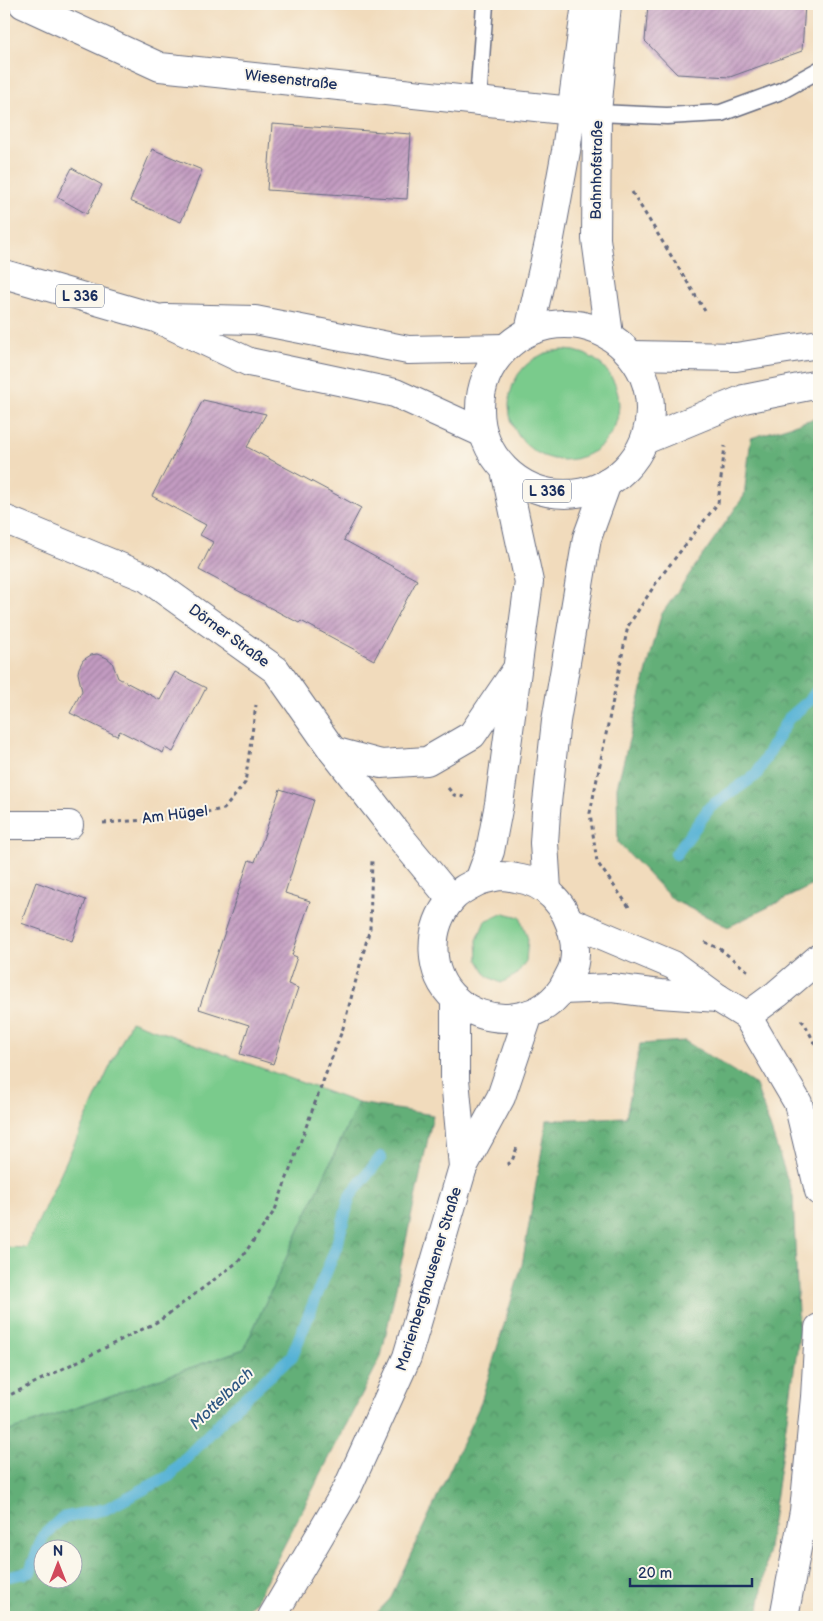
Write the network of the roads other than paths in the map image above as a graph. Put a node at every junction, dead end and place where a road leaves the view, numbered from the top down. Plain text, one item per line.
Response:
1 (23, 4) edge
2 (485, 4) edge
3 (586, 4) edge
4 (607, 4) edge
5 (819, 70) edge
6 (478, 100) junction
7 (585, 112) junction
8 (4, 274) edge
9 (156, 318) junction
10 (529, 331) junction
11 (609, 335) junction
12 (819, 344) edge
13 (505, 348) junction
14 (632, 355) junction
15 (819, 384) edge
16 (483, 434) junction
17 (645, 440) junction
18 (505, 470) junction
19 (607, 483) junction
20 (4, 519) edge
21 (518, 666) junction
22 (333, 751) junction
23 (4, 825) edge
24 (69, 825) road end
25 (479, 881) junction
26 (547, 890) junction
27 (451, 899) junction
28 (571, 922) junction
29 (819, 958) edge
30 (562, 990) junction
31 (718, 998) junction
32 (454, 999) junction
33 (529, 1014) junction
34 (747, 1016) junction
35 (463, 1167) junction
36 (819, 1191) edge
37 (819, 1328) edge
38 (272, 1617) edge
39 (784, 1617) edge

1 - 6 main road, Wiesenstraße
2 - 6 lane
3 - 7 main road, Bahnhofstraße
4 - 7 main road, Bahnhofstraße
5 - 7 lane, Wiesenstraße
6 - 7 main road, Wiesenstraße
7 - 10 main road, Bahnhofstraße
7 - 11 main road, Bahnhofstraße
8 - 9 main road, L 336
9 - 13 main road, L 336
9 - 16 main road, L 336
10 - 11 main road, L 336
10 - 13 main road, L 336
11 - 14 main road, L 336
12 - 14 main road
13 - 16 main road, L 336
14 - 17 main road, L 336
15 - 17 main road
16 - 18 main road, L 336
17 - 19 main road, L 336
18 - 19 main road, L 336
18 - 21 main road
19 - 26 main road
20 - 22 main road, Dörner Straße
21 - 22 main road
21 - 25 main road
22 - 27 main road, Dörner Straße
23 - 24 main road
25 - 26 main road
25 - 27 main road
26 - 28 main road
27 - 32 main road
28 - 30 main road
28 - 31 main road
29 - 34 main road
30 - 31 main road
30 - 33 main road
31 - 34 main road
32 - 33 main road
32 - 35 main road, Marienberghausener Straße
33 - 35 main road
34 - 36 main road
35 - 38 main road, Marienberghausener Straße
37 - 39 main road

